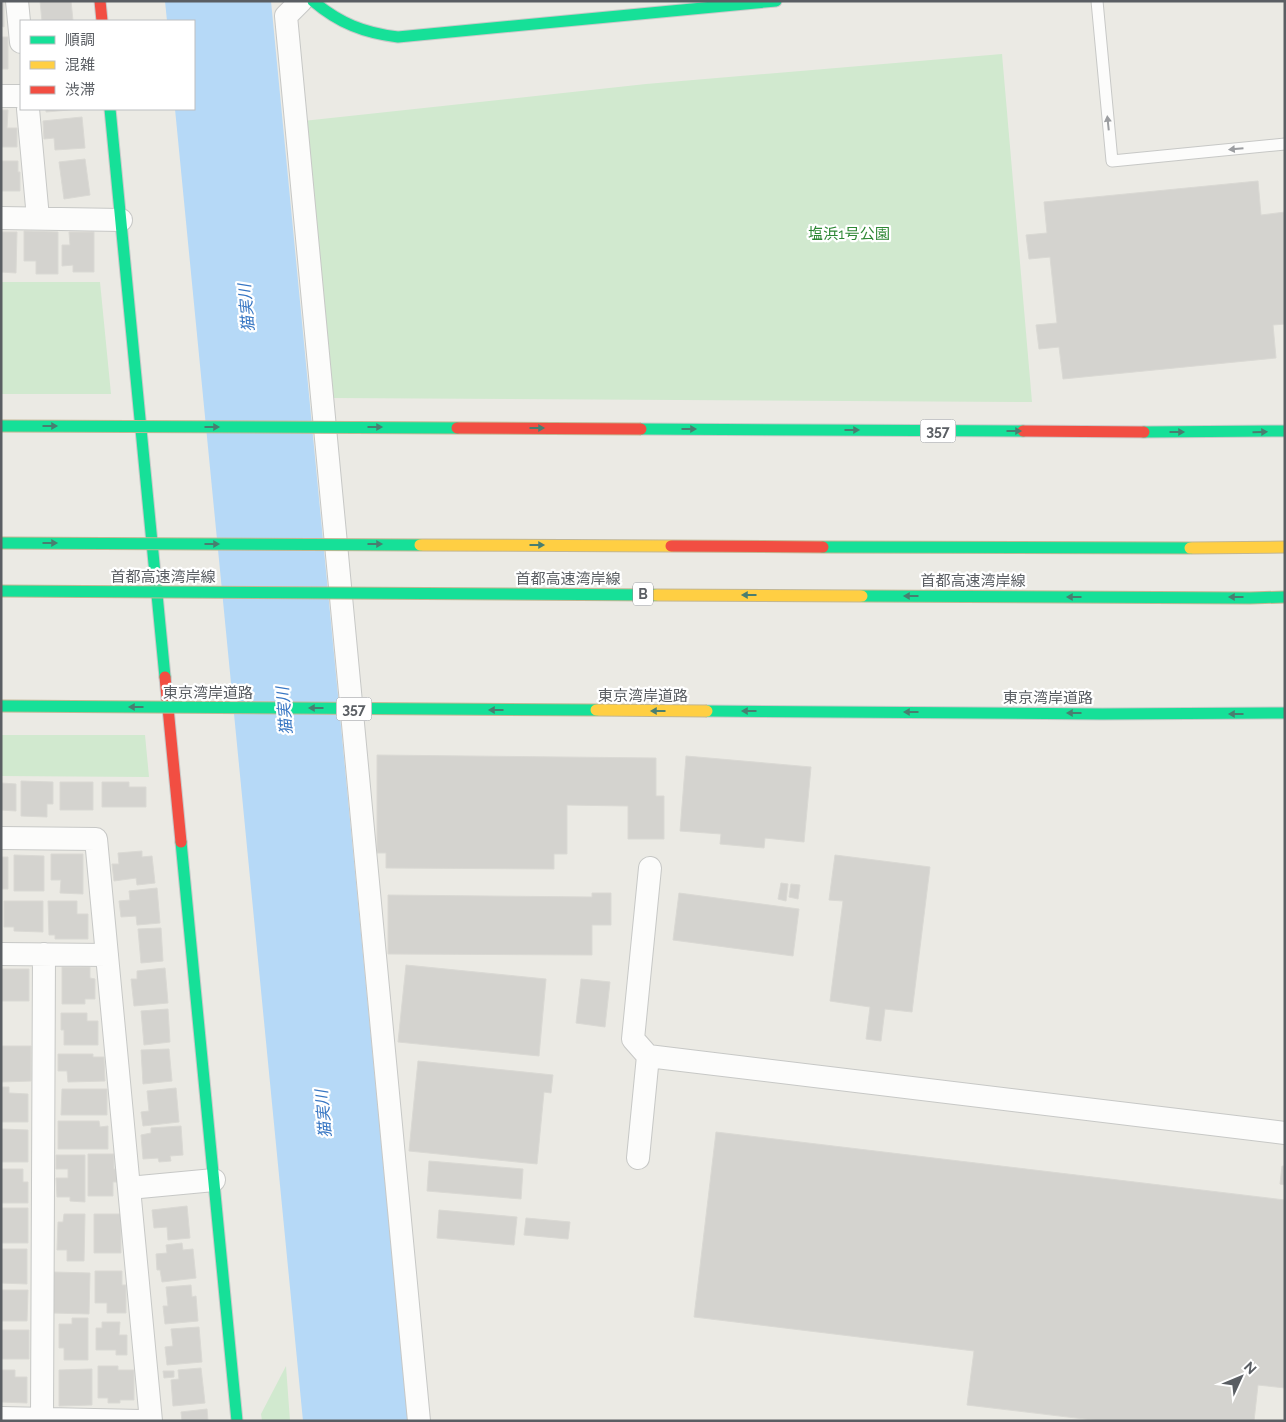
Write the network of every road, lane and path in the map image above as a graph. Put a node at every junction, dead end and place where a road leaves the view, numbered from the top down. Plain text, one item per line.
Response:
1 (17, 1) edge
2 (100, 1) edge
3 (301, 1) edge
4 (313, 1) edge
5 (776, 1) edge
6 (1096, 1) edge
7 (735, 3) edge
8 (102, 20) edge
9 (20, 32) edge
10 (1, 96) edge
11 (20, 96) edge
12 (28, 110) edge
13 (110, 110) edge
14 (1285, 144) edge
15 (1, 218) edge
16 (38, 218) junction
17 (121, 220) junction
18 (1, 426) edge
19 (1285, 432) edge
20 (1, 543) edge
21 (1285, 547) edge
22 (1, 591) edge
23 (1285, 597) edge
24 (1, 706) edge
25 (1285, 713) edge
26 (1, 838) edge
27 (650, 868) dead end
28 (1, 954) edge
29 (44, 954) junction
30 (107, 955) junction
31 (648, 1056) junction
32 (1285, 1133) edge
33 (638, 1158) dead end
34 (214, 1180) junction
35 (129, 1188) junction
36 (1, 1418) edge
37 (42, 1419) junction
38 (141, 1421) edge
39 (151, 1421) edge
40 (238, 1421) edge
41 (419, 1421) edge

1 - 9 street
2 - 8 main road
3 - 41 street
4 - 7 main road
5 - 7 main road
14 -> 6 lane
10 - 11 street
12 - 16 street
13 - 17 main road
15 - 16 street
16 - 17 street
17 - 34 main road
18 -> 19 main road, 357, bridge
20 -> 21 main road, bridge
23 -> 22 main road, 首都高速湾岸線 / B, bridge
25 -> 24 main road, 東京湾岸道路 / 357, bridge
26 - 30 street
27 - 31 street
28 - 29 street
29 - 30 street
29 - 37 street
30 - 35 street
31 - 32 street
31 - 33 street
34 - 35 street
34 - 40 main road
35 - 39 street
36 - 37 street
37 - 38 street

